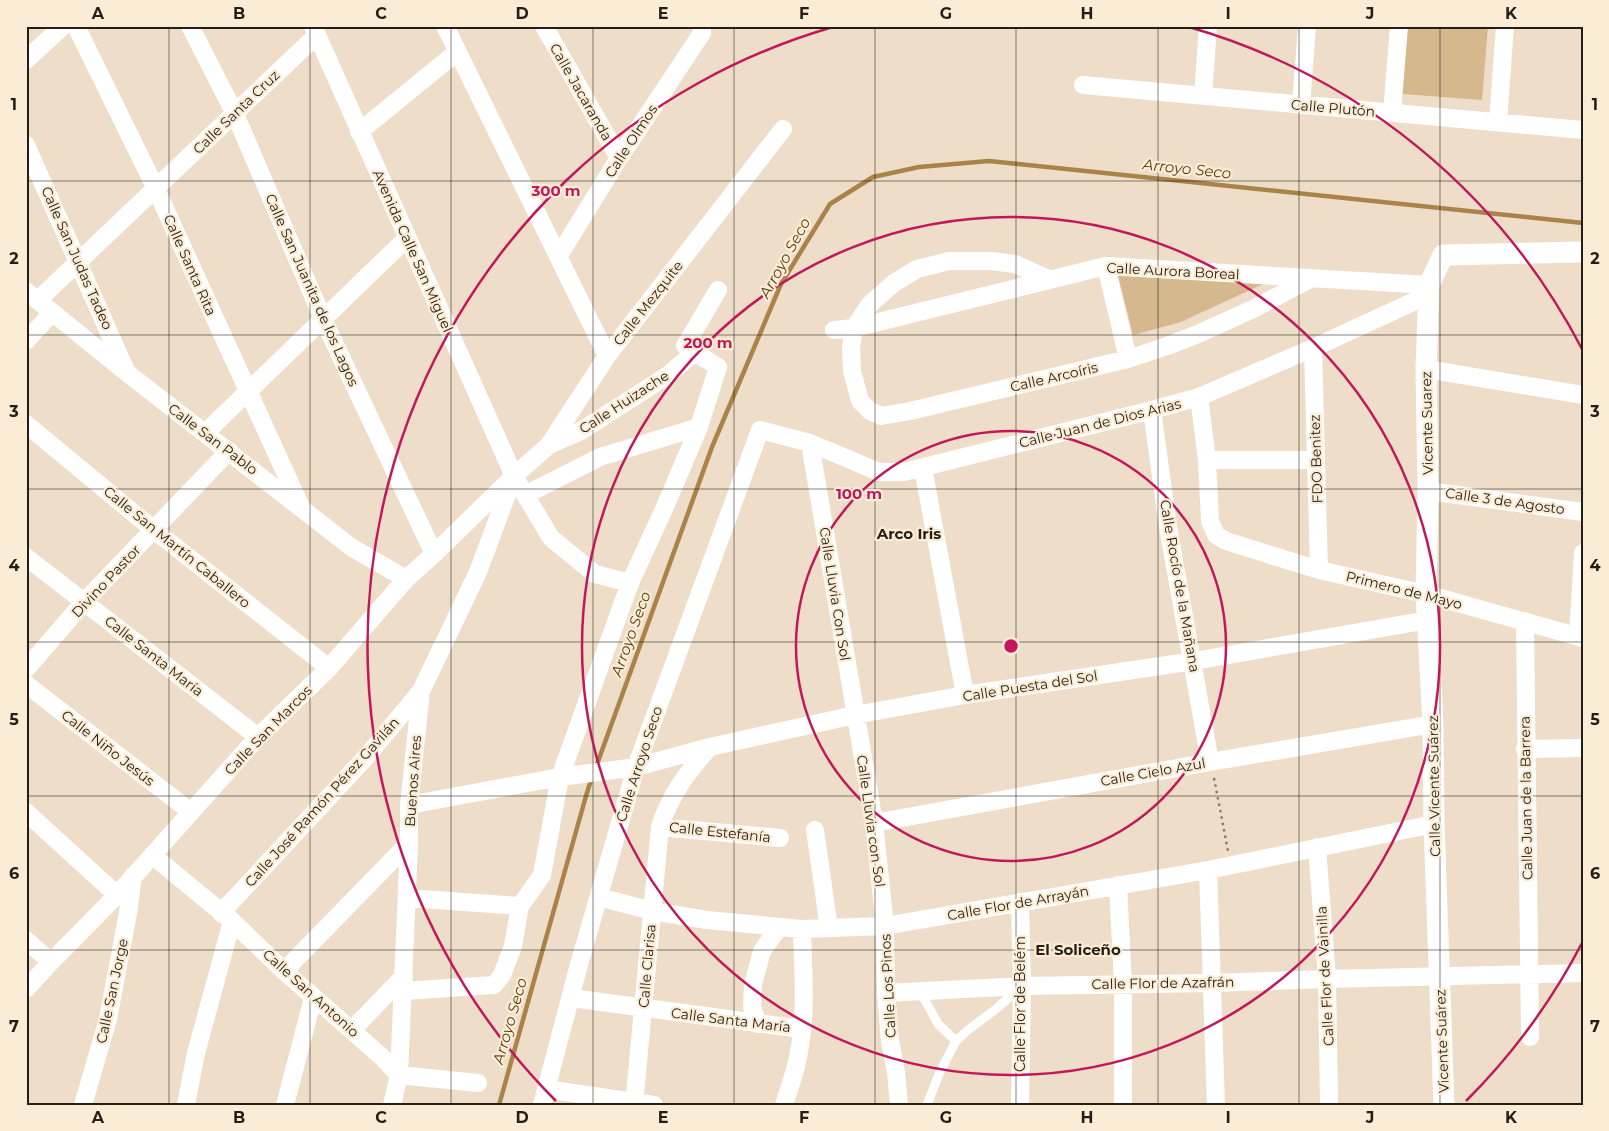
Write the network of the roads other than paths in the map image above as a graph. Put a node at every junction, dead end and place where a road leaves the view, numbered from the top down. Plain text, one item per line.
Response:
1 (63, 26) edge
2 (76, 26) edge
3 (190, 26) edge
4 (445, 26) edge
5 (544, 26) edge
6 (702, 26) edge
7 (1208, 26) edge
8 (1306, 26) edge
9 (1399, 26) edge
10 (1505, 26) edge
11 (315, 30) edge
12 (457, 52) junction
13 (26, 60) edge
14 (1083, 85) dead end
15 (1203, 96) junction
16 (1301, 105) junction
17 (1392, 113) junction
18 (235, 114) junction
19 (1498, 122) junction
20 (783, 129) dead end
21 (1583, 130) edge
22 (359, 132) junction
23 (26, 145) edge
24 (619, 158) junction
25 (156, 189) junction
26 (408, 238) junction
27 (1583, 252) edge
28 (558, 257) junction
29 (79, 262) junction
30 (1106, 266) junction
31 (1312, 278) junction
32 (1048, 280) junction
33 (718, 290) dead end
34 (1429, 290) junction
35 (32, 295) edge
36 (52, 313) junction
37 (323, 319) junction
38 (854, 328) junction
39 (834, 330) dead end
40 (26, 341) edge
41 (1313, 348) junction
42 (690, 349) junction
43 (607, 356) junction
44 (1128, 359) junction
45 (1426, 369) junction
46 (126, 372) junction
47 (248, 393) junction
48 (1583, 394) edge
49 (1199, 397) junction
50 (1152, 410) junction
51 (26, 424) edge
52 (699, 427) junction
53 (760, 430) joint
54 (206, 433) junction
55 (810, 443) junction
56 (549, 445) junction
57 (229, 451) junction
58 (1206, 460) junction
59 (1315, 460) junction
60 (923, 468) junction
61 (514, 476) junction
62 (1428, 491) junction
63 (525, 495) junction
64 (300, 505) junction
65 (1583, 512) edge
66 (154, 530) junction
67 (1583, 553) edge
68 (434, 554) junction
69 (26, 558) edge
70 (1319, 570) junction
71 (406, 578) junction
72 (630, 583) junction
73 (1426, 594) junction
74 (84, 602) junction
75 (1428, 620) junction
76 (1525, 621) junction
77 (1580, 637) edge
78 (1194, 661) junction
79 (26, 668) edge
80 (328, 668) junction
81 (26, 684) edge
82 (421, 690) junction
83 (965, 695) junction
84 (855, 715) junction
85 (1433, 724) junction
86 (258, 737) junction
87 (710, 747) junction
88 (1583, 748) edge
89 (1525, 749) junction
90 (1210, 762) junction
91 (629, 768) junction
92 (569, 775) junction
93 (409, 805) junction
94 (26, 812) edge
95 (191, 812) junction
96 (874, 823) junction
97 (1434, 824) junction
98 (660, 827) junction
99 (815, 830) dead end
100 (780, 838) dead end
101 (409, 843) junction
102 (1317, 847) junction
103 (152, 855) junction
104 (1208, 870) junction
105 (133, 876) junction
106 (1118, 885) junction
107 (117, 895) junction
108 (599, 897) junction
109 (407, 898) junction
110 (1020, 902) junction
111 (520, 906) junction
112 (652, 911) junction
113 (227, 917) junction
114 (885, 926) junction
115 (779, 927) junction
116 (828, 928) junction
117 (802, 929) junction
118 (26, 940) edge
119 (51, 962) junction
120 (284, 971) junction
121 (1583, 973) edge
122 (1529, 974) junction
123 (1440, 977) junction
124 (1327, 979) junction
125 (404, 983) junction
126 (1212, 983) junction
127 (1123, 984) junction
128 (1022, 986) junction
129 (26, 989) edge
130 (920, 991) junction
131 (886, 993) junction
132 (313, 998) junction
133 (570, 998) junction
134 (643, 1009) junction
135 (758, 1024) junction
136 (802, 1029) junction
137 (352, 1030) junction
138 (1530, 1037) dead end
139 (956, 1041) junction
140 (399, 1075) junction
141 (478, 1083) dead end
142 (544, 1097) edge
143 (634, 1104) edge
144 (83, 1105) edge
145 (186, 1105) edge
146 (285, 1105) edge
147 (392, 1105) edge
148 (654, 1105) edge
149 (784, 1105) edge
150 (899, 1105) edge
151 (928, 1105) edge
152 (1020, 1105) edge
153 (1123, 1105) edge
154 (1216, 1105) edge
155 (1330, 1105) edge
156 (1444, 1105) edge

1 - 13 street
2 - 25 street, Calle Santa Rita
3 - 18 street, Calle San Juanita de los Lagos
4 - 12 street
5 - 24 street, Calle Jacaranda
6 - 24 street, Calle Olmos
7 - 15 street
8 - 16 street
9 - 17 street
10 - 19 street
11 - 18 street, Calle Santa Cruz
11 - 22 street, Avenida Calle San Miguel
12 - 22 street
12 - 28 street
14 - 15 street, Calle Plutón
15 - 16 street, Calle Plutón
16 - 17 street, Calle Plutón
17 - 19 street, Calle Plutón
18 - 25 street, Calle Santa Cruz
18 - 37 street, Calle San Juanita de los Lagos
19 - 21 street, Calle Plutón
20 - 43 street, Calle Mezquite
22 - 26 street, Avenida Calle San Miguel
23 - 29 street, Calle San Judas Tadeo
24 - 28 street, Calle Olmos
25 - 29 street, Calle Santa Cruz
25 - 47 street, Calle Santa Rita
26 - 37 street
26 - 61 street, Avenida Calle San Miguel
27 - 34 street, Vicente Suarez
28 - 43 street
29 - 35 street, Calle Santa Cruz
29 - 46 street, Calle San Judas Tadeo
30 - 31 street, Calle Aurora Boreal
30 - 32 street, Calle Aurora Boreal
30 - 44 street
31 - 34 street, Calle Aurora Boreal
31 - 44 street, Calle Arcoíris
32 - 38 street, Calle Aurora Boreal
32 - 38 street
33 - 42 street, Calle Huizache
34 - 41 street, Calle Juan de Dios Arias
34 - 45 street, Vicente Suarez
35 - 36 street, Calle San Pablo
36 - 40 street
36 - 46 street, Calle San Pablo
37 - 47 street
37 - 68 street, Calle San Juanita de los Lagos
38 - 39 street, Calle Aurora Boreal
38 - 44 street, Calle Arcoíris
41 - 49 street, Calle Juan de Dios Arias
41 - 59 street, FDO Benitez
42 - 52 street
42 - 56 street, Calle Huizache
43 - 56 street, Calle Mezquite
45 - 48 street
45 - 62 street, Vicente Suarez
46 - 54 street, Calle San Pablo
47 - 54 street
47 - 64 street, Calle Santa Rita
49 - 50 street, Calle Juan de Dios Arias
49 - 58 street
50 - 60 street, Calle Juan de Dios Arias
50 - 78 street, Calle Rocío de la Mañana
51 - 66 street, Calle San Martín Caballero
52 - 63 street
52 - 72 street
53 - 55 street, Calle Juan de Dios Arias
53 - 91 street, Calle Arroyo Seco
54 - 57 street, Calle San Pablo
55 - 60 street, Calle Juan de Dios Arias
55 - 84 street, Calle Lluvia Con Sol
56 - 61 street, Calle Mezquite
57 - 64 street, Calle San Pablo
57 - 66 street, Divino Pastor
58 - 59 street
58 - 70 street, Primero de Mayo
59 - 70 street, FDO Benitez
60 - 83 street
61 - 63 street, Avenida Calle San Miguel
61 - 68 street, Calle San Marcos
61 - 82 street, Buenos Aires
62 - 65 street, Calle 3 de Agosto
62 - 73 street, Vicente Suarez
63 - 72 street, Avenida Calle San Miguel
64 - 71 street, Calle San Pablo
66 - 74 street, Divino Pastor
66 - 80 street, Calle San Martín Caballero
67 - 77 street
68 - 71 street, Calle San Marcos
69 - 74 street, Calle Santa María
70 - 73 street, Primero de Mayo
71 - 80 street, Calle San Marcos
72 - 92 street
73 - 75 street, Calle Vicente Suárez
73 - 76 street, Primero de Mayo
74 - 79 street, Divino Pastor
74 - 86 street, Calle Santa María
75 - 78 street, Calle Puesta del Sol
75 - 85 street, Calle Vicente Suárez
76 - 77 street, Primero de Mayo
76 - 89 street, Calle Juan de la Barrera
78 - 83 street, Calle Puesta del Sol
78 - 90 street, Calle Rocío de la Mañana
80 - 86 street, Calle San Marcos
81 - 95 street, Calle Niño Jesús
82 - 93 street, Buenos Aires
82 - 113 street, Calle José Ramón Pérez Gavilán
83 - 84 street, Calle Puesta del Sol
84 - 87 street, Calle Puesta del Sol
84 - 96 street, Calle Lluvia con Sol
85 - 90 street, Calle Cielo Azul
85 - 97 street, Calle Vicente Suárez
86 - 95 street, Calle San Marcos
87 - 91 street, Calle Puesta del Sol
87 - 98 street, Calle Clarisa
88 - 89 street
89 - 122 street, Calle Juan de la Barrera
90 - 96 street, Calle Cielo Azul
91 - 92 street, Calle Puesta del Sol
91 - 108 street, Calle Arroyo Seco
92 - 93 street, Calle Puesta del Sol
92 - 111 street
93 - 101 street, Buenos Aires
94 - 107 street
95 - 103 street, Calle San Marcos
96 - 114 street, Calle Lluvia con Sol
97 - 102 street, Calle Flor de Arrayán
97 - 123 street, Calle Vicente Suárez
98 - 100 street, Calle Estefanía
98 - 112 street, Calle Clarisa
99 - 116 street
101 - 109 street, Buenos Aires
101 - 120 street
102 - 104 street, Calle Flor de Arrayán
102 - 124 street, Calle Flor de Vainilla
103 - 105 street, Calle San Marcos
103 - 113 street, Calle San Antonio
104 - 106 street, Calle Flor de Arrayán
104 - 126 street
105 - 107 street, Calle San Marcos
105 - 144 street, Calle San Jorge
106 - 110 street, Calle Flor de Arrayán
106 - 127 street
107 - 119 street, Calle San Marcos
108 - 112 street, Calle Flor de Arrayán
108 - 133 street, Calle Arroyo Seco
109 - 111 street
109 - 125 street, Buenos Aires
110 - 114 street, Calle Flor de Arrayán
110 - 128 street, Calle Flor de Belém
111 - 125 street
112 - 115 street, Calle Flor de Arrayán
112 - 134 street, Calle Clarisa
113 - 120 street, Calle San Antonio
113 - 145 street
114 - 116 street, Calle Flor de Arrayán
114 - 131 street, Calle Los Pinos
115 - 117 street, Calle Flor de Arrayán
115 - 135 street
116 - 117 street, Calle Flor de Arrayán
117 - 136 street
118 - 119 street
119 - 129 street, Calle San Marcos
120 - 132 street, Calle San Antonio
121 - 122 street, Calle Flor de Azafrán
122 - 123 street, Calle Flor de Azafrán
122 - 138 street, Calle Juan de la Barrera
123 - 124 street, Calle Flor de Azafrán
123 - 156 street, Vicente Suárez
124 - 126 street, Calle Flor de Azafrán
124 - 155 street, Calle Flor de Vainilla
125 - 137 street
125 - 140 street, Buenos Aires
126 - 127 street, Calle Flor de Azafrán
126 - 154 street
127 - 128 street, Calle Flor de Azafrán
127 - 153 street
128 - 130 street, Calle Flor de Azafrán
128 - 139 lane
128 - 152 street, Calle Flor de Belém
130 - 131 street, Calle Flor de Azafrán
130 - 139 lane
131 - 150 street, Calle Los Pinos
132 - 137 street, Calle San Antonio
132 - 146 street
133 - 134 street, Calle Santa María
133 - 142 street, Calle Arroyo Seco
134 - 135 street, Calle Santa María
134 - 143 street, Calle Clarisa
135 - 136 street, Calle Santa María
136 - 149 street
137 - 140 street, Calle San Antonio
139 - 151 lane
140 - 141 street
140 - 147 street, Buenos Aires
142 - 143 street
143 - 148 street

